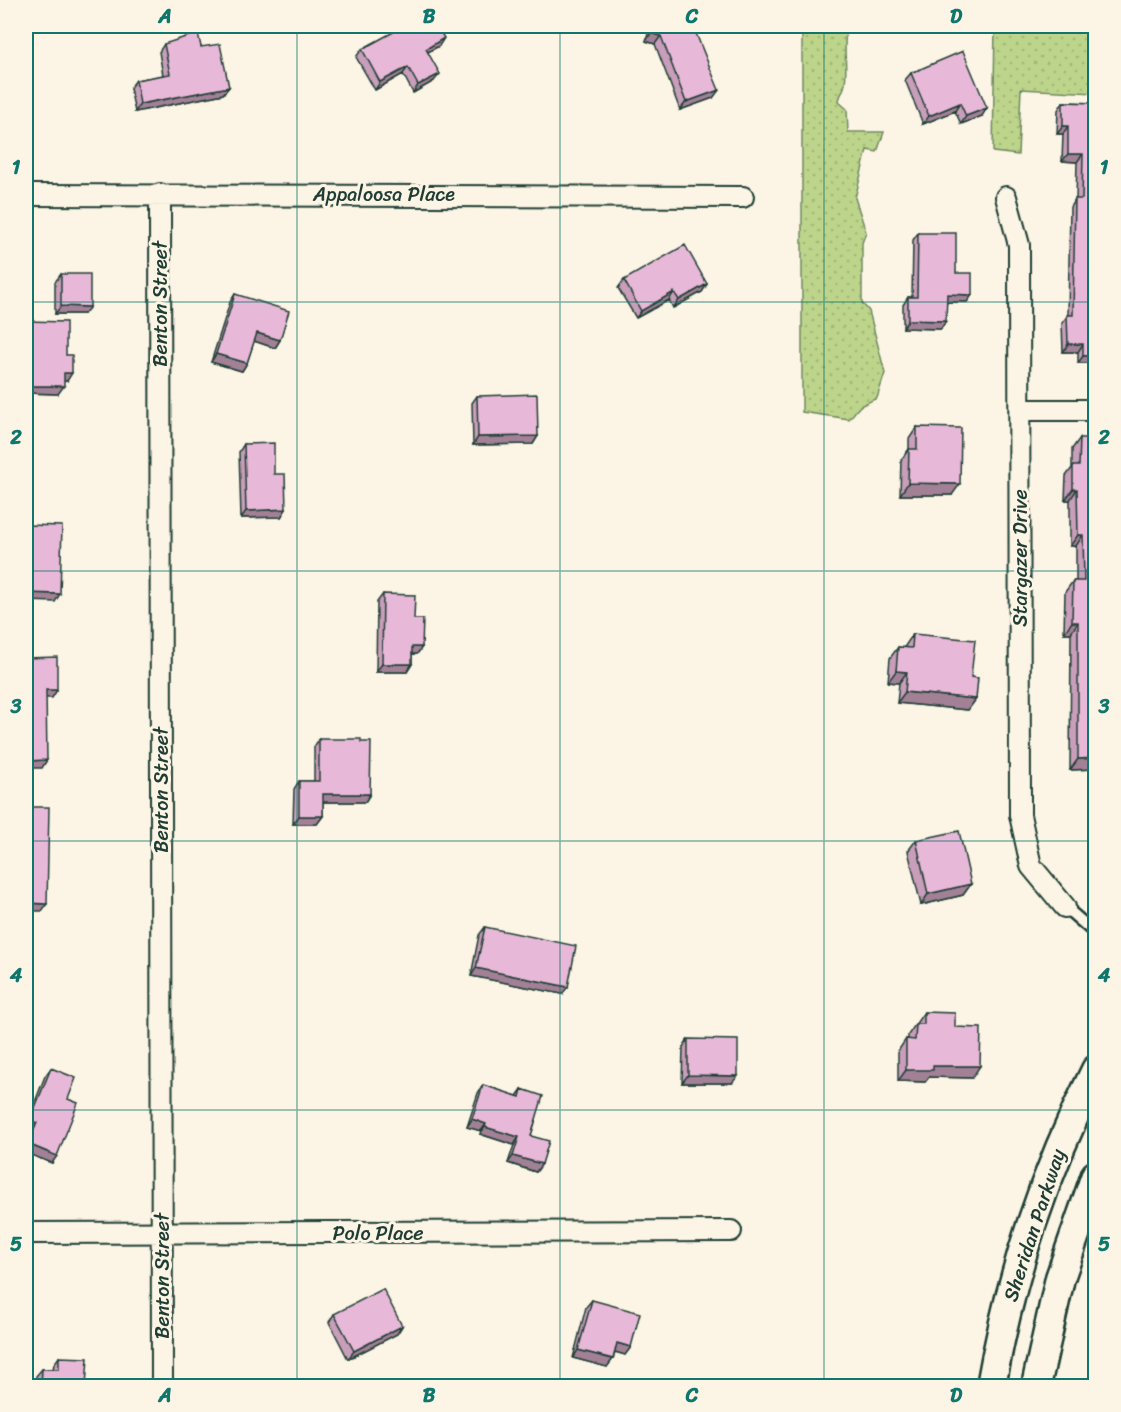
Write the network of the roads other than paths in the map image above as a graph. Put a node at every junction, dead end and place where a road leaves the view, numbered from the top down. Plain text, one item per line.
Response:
1 (160, 194) junction
2 (26, 195) edge
3 (744, 197) dead end
4 (1006, 197) dead end
5 (1020, 410) junction
6 (1095, 410) edge
7 (1065, 907) joint
8 (1095, 934) edge
9 (1095, 1070) edge
10 (1095, 1175) edge
11 (731, 1231) dead end
12 (26, 1233) edge
13 (162, 1233) junction
14 (162, 1386) edge
15 (992, 1386) edge
16 (1036, 1386) edge

1 - 2 street, Appaloosa Place
1 - 3 street, Appaloosa Place
1 - 13 street, Benton Street
4 - 5 street, Stargazer Drive
5 - 6 street
5 - 7 street, Stargazer Drive
7 - 8 lane
9 - 15 main road, Sheridan Parkway
10 - 16 main road, Sheridan Parkway
11 - 13 street, Polo Place
12 - 13 street, Polo Place
13 - 14 street, Benton Street

